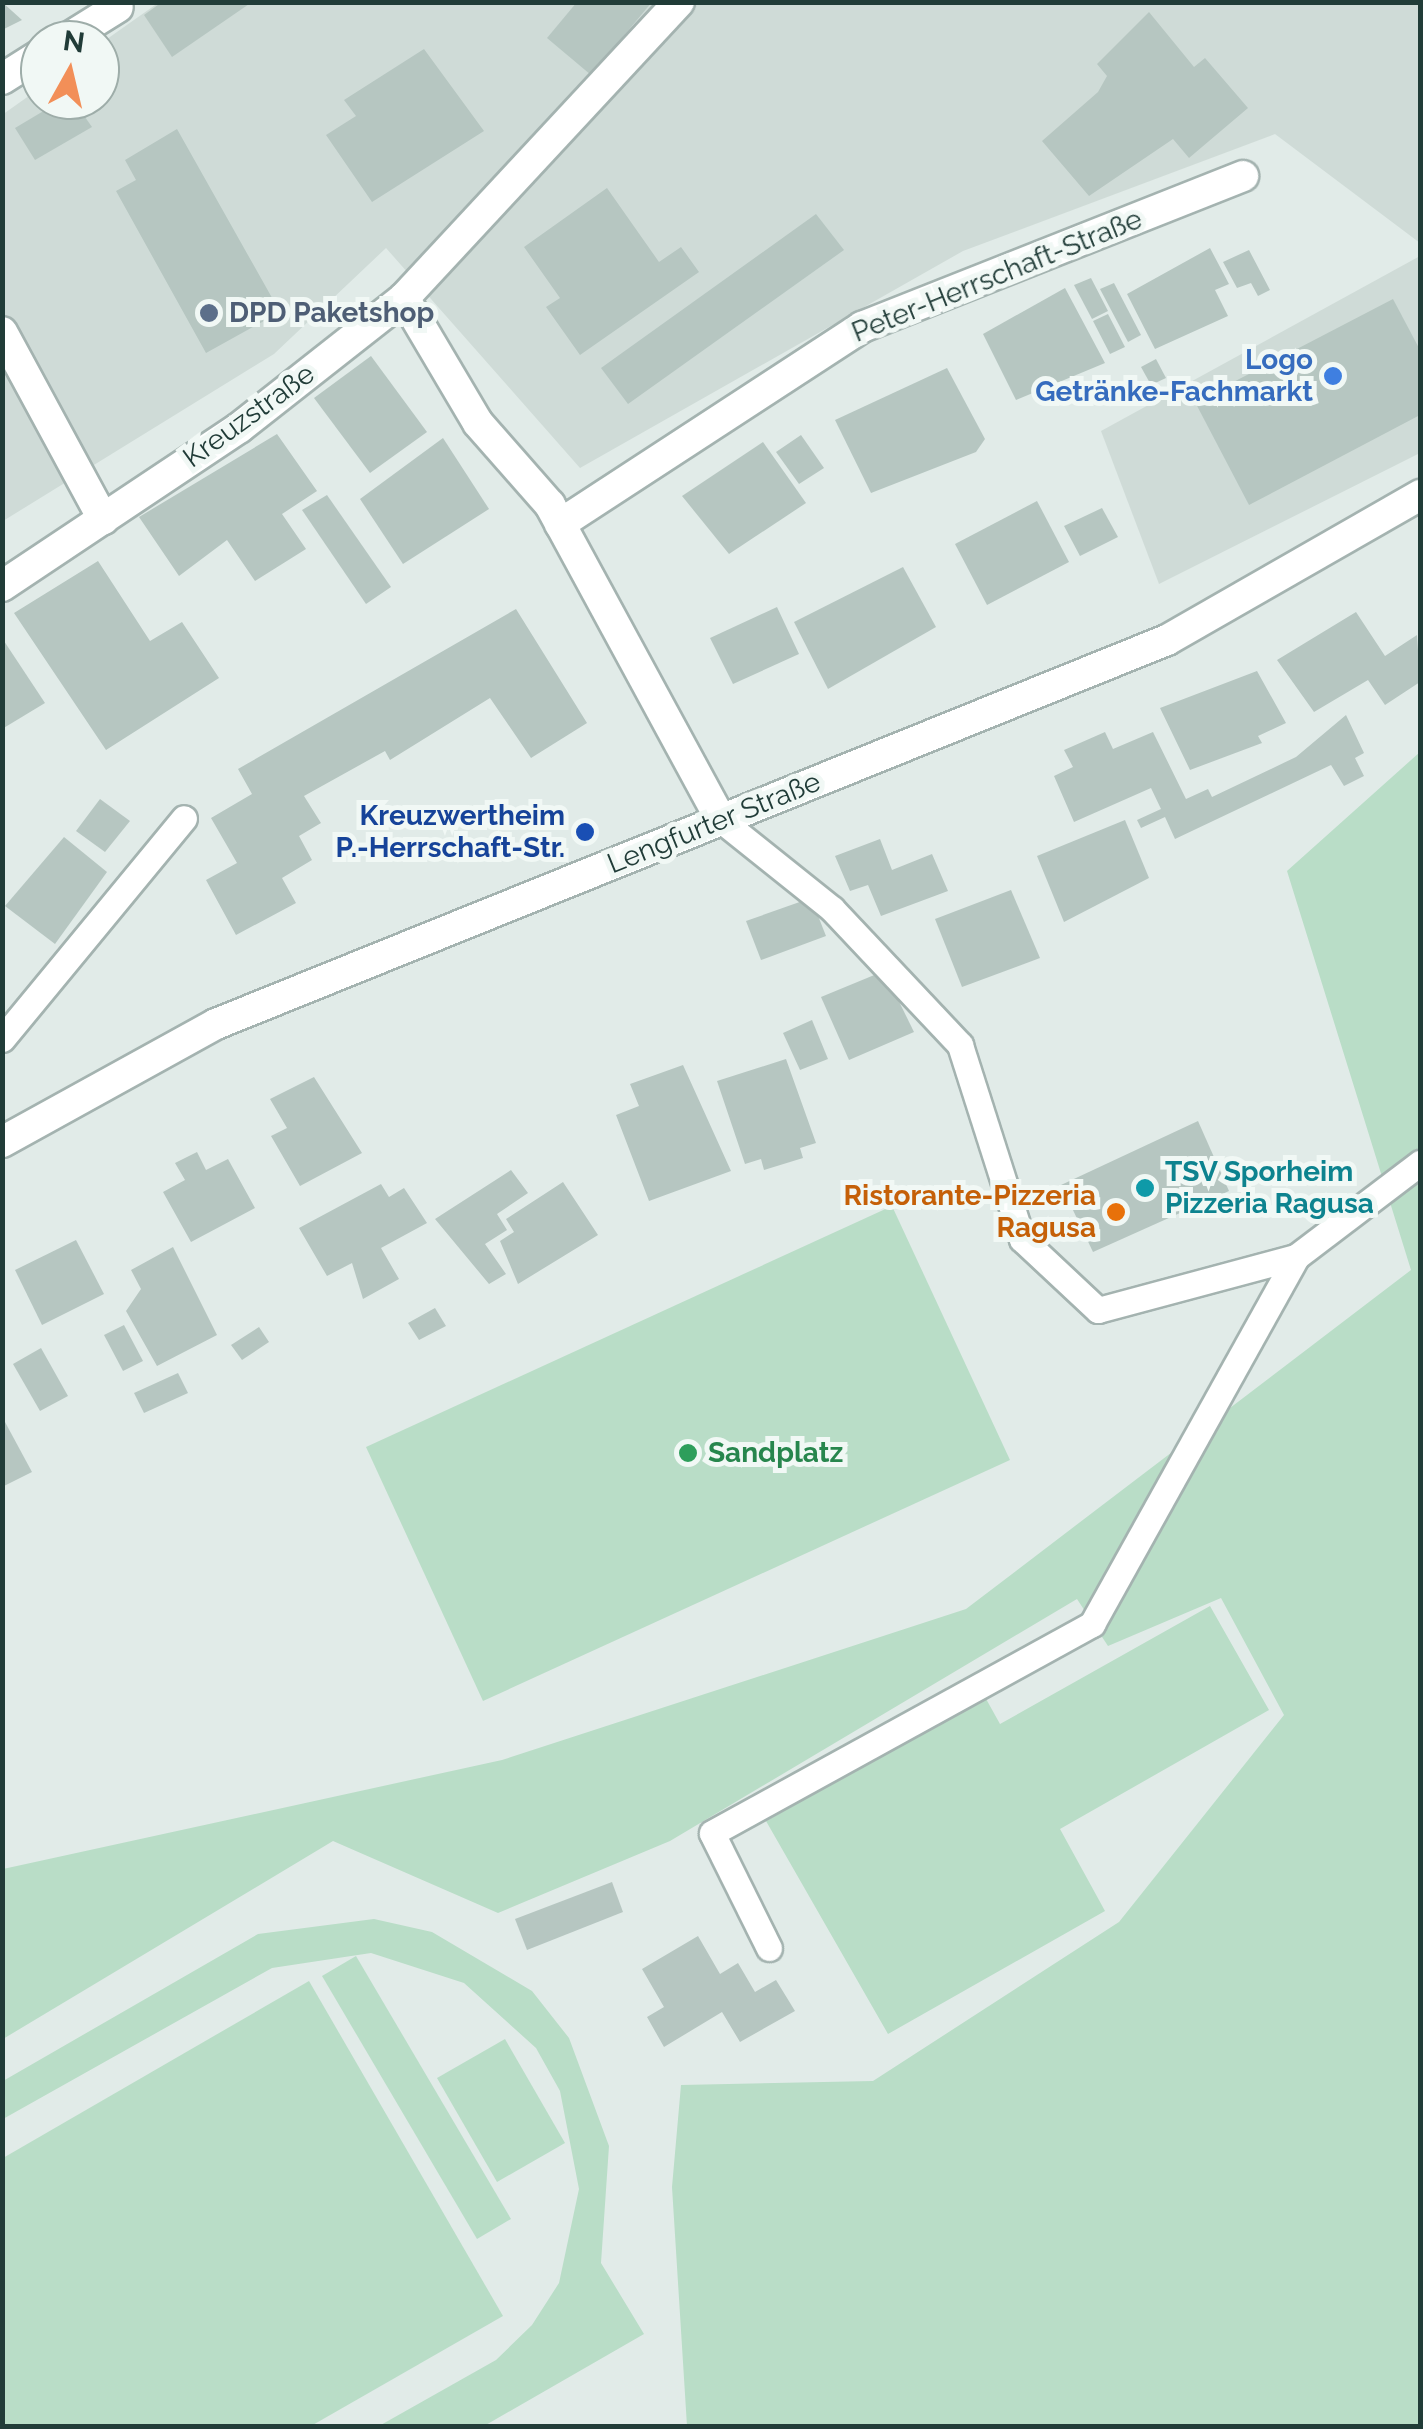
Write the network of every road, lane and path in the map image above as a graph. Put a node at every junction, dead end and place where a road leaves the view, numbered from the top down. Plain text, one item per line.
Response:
1 (679, 2) edge
2 (118, 7) dead end
3 (97, 20) edge
4 (1243, 176) dead end
5 (404, 298) junction
6 (2, 332) edge
7 (1420, 494) edge
8 (103, 520) junction
9 (560, 524) junction
10 (2, 586) edge
11 (184, 818) dead end
12 (722, 820) junction
13 (2, 1039) edge
14 (2, 1142) edge
15 (1420, 1163) edge
16 (1296, 1258) junction
17 (769, 1948) dead end

1 - 5 street, Kreuzstraße
2 - 3 street
4 - 9 street, Peter-Herrschaft-Straße
5 - 8 street, Kreuzstraße
5 - 9 street
6 - 8 street
7 - 12 street, Lengfurter Straße
8 - 10 street, Kreuzstraße
9 - 12 street
11 - 13 lane
12 - 14 street, Lengfurter Straße
12 - 16 lane
15 - 16 lane
16 - 17 lane

